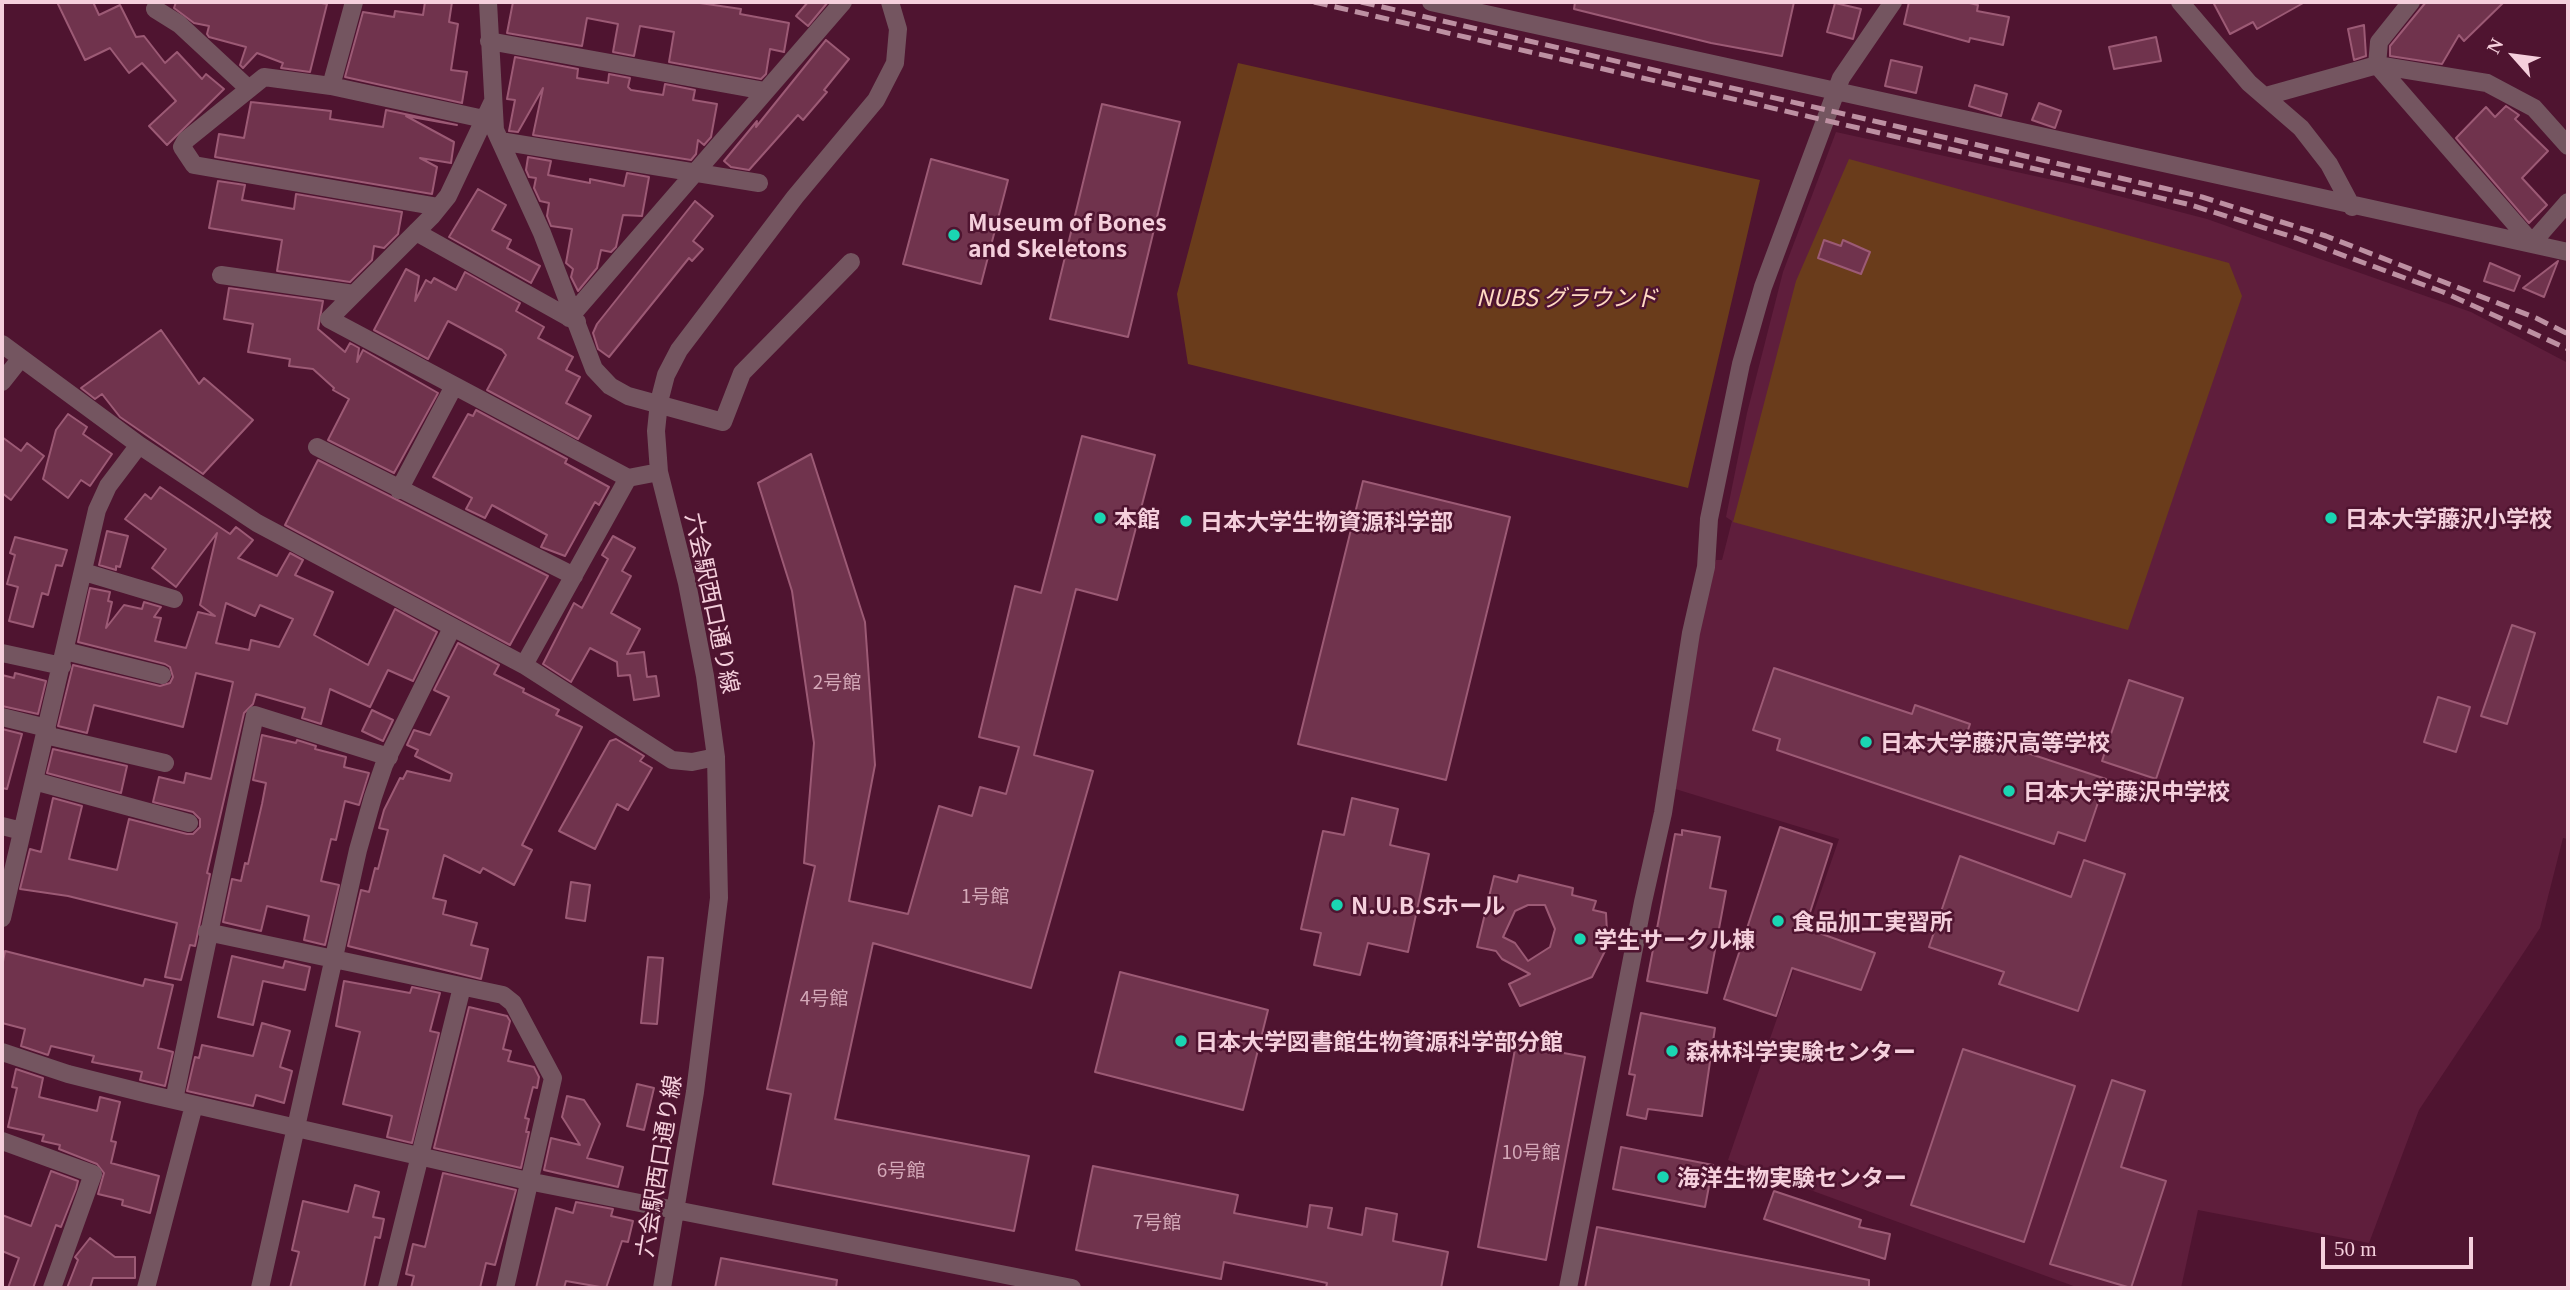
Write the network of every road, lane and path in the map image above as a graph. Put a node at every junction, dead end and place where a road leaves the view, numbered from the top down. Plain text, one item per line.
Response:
1 (354, 2) edge
2 (488, 2) edge
3 (843, 2) edge
4 (890, 2) edge
5 (1431, 2) edge
6 (1891, 2) edge
7 (2180, 2) edge
8 (2411, 2) edge
9 (1490, 8) edge
10 (155, 9) dead end
11 (489, 41) junction
12 (2377, 65) junction
13 (331, 86) junction
14 (249, 89) junction
15 (765, 91) junction
16 (1835, 91) junction
17 (2266, 96) junction
18 (488, 111) junction
19 (500, 141) junction
20 (2568, 146) edge
21 (696, 172) junction
22 (759, 183) dead end
23 (2568, 202) edge
24 (439, 207) junction
25 (2352, 207) junction
26 (416, 232) junction
27 (2532, 243) junction
28 (2568, 252) edge
29 (851, 262) dead end
30 (221, 275) dead end
31 (354, 294) junction
32 (573, 318) junction
33 (2, 344) edge
34 (21, 358) junction
35 (2, 382) edge
36 (454, 386) junction
37 (659, 402) junction
38 (139, 445) junction
39 (317, 447) dead end
40 (659, 472) junction
41 (628, 478) junction
42 (399, 490) junction
43 (84, 572) junction
44 (574, 576) junction
45 (174, 600) dead end
46 (452, 628) junction
47 (2, 653) edge
48 (63, 658) junction
49 (524, 664) junction
50 (162, 675) dead end
51 (2, 717) edge
52 (46, 732) junction
53 (388, 757) junction
54 (716, 757) junction
55 (166, 763) dead end
56 (34, 781) junction
57 (189, 823) dead end
58 (2, 826) edge
59 (22, 831) junction
60 (2, 918) edge
61 (207, 932) junction
62 (333, 958) junction
63 (463, 988) junction
64 (2, 1052) edge
65 (174, 1100) junction
66 (194, 1105) junction
67 (294, 1128) junction
68 (2, 1140) edge
69 (419, 1157) junction
70 (528, 1181) junction
71 (677, 1209) junction
72 (52, 1288) edge
73 (146, 1288) edge
74 (260, 1288) edge
75 (387, 1288) edge
76 (505, 1288) edge
77 (662, 1288) edge
78 (1072, 1288) edge
79 (1568, 1288) edge

1 - 13 street
2 - 11 street
3 - 15 street
4 - 37 street, 六会駅西口通り線
5 - 9 street
6 - 16 street
7 - 17 street
8 - 12 street
9 - 16 street
10 - 14 street
11 - 15 street
11 - 18 street
12 - 17 street
12 - 20 street
12 - 27 street
13 - 14 street
13 - 18 street
14 - 24 street
15 - 21 street
16 - 25 street
16 - 79 street
17 - 25 street
18 - 19 street
18 - 24 street
19 - 21 street
19 - 32 street
21 - 22 street
21 - 32 street
23 - 27 street
24 - 26 street
25 - 27 street
26 - 31 street
26 - 32 street
27 - 28 street
29 - 37 street
30 - 31 street
31 - 36 street
32 - 37 street
33 - 34 street
34 - 35 street
34 - 38 street
36 - 41 street
36 - 42 street
37 - 40 street, 六会駅西口通り線
38 - 43 street
38 - 46 street
39 - 42 street
40 - 41 street
40 - 54 street, 六会駅西口通り線
41 - 44 street
42 - 44 street
43 - 45 street
43 - 48 street
44 - 49 street
46 - 49 street
46 - 53 street
47 - 48 street
48 - 50 street
48 - 52 street
49 - 54 street
51 - 52 street
52 - 55 street
52 - 56 street
53 - 61 street
53 - 62 street
54 - 71 street, 六会駅西口通り線
56 - 57 street
56 - 59 street
58 - 59 street
59 - 60 street
61 - 62 street
61 - 65 street
62 - 63 street
62 - 67 street
63 - 69 street
63 - 70 street
64 - 65 street
65 - 66 street
66 - 67 street
66 - 73 street
67 - 69 street
67 - 74 street
68 - 72 street
69 - 70 street
69 - 75 street
70 - 71 street
70 - 76 street
71 - 77 street, 六会駅西口通り線
71 - 78 street

